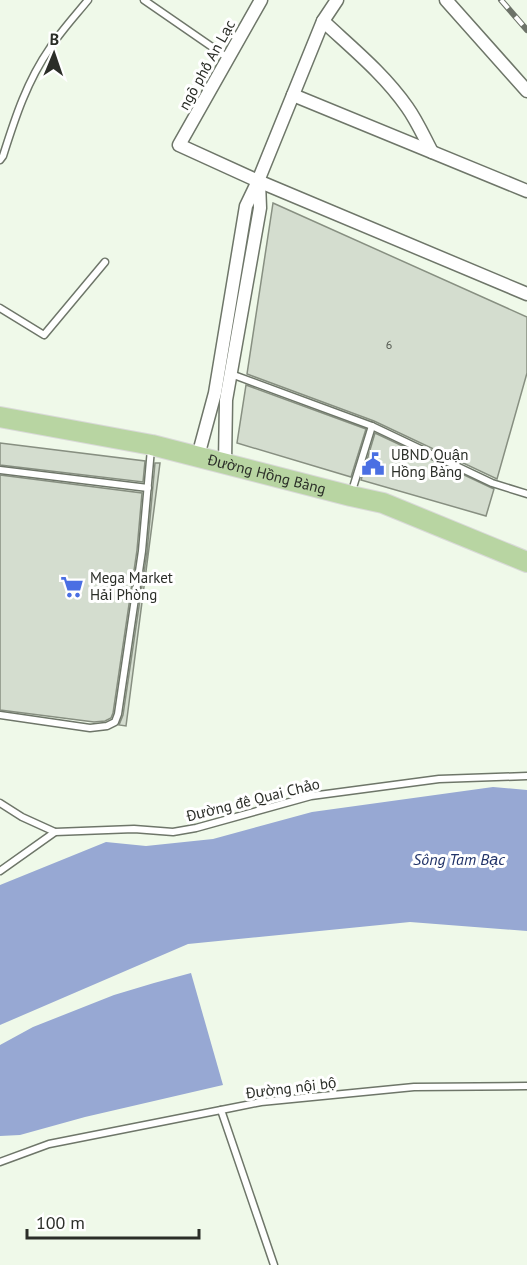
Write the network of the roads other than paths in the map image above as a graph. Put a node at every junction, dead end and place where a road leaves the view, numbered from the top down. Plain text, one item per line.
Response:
1 (88, 0) edge
2 (144, 0) edge
3 (261, 0) edge
4 (337, 0) edge
5 (446, 0) edge
6 (324, 21) junction
7 (228, 58) junction
8 (527, 91) edge
9 (293, 95) junction
10 (432, 152) junction
11 (0, 160) edge
12 (258, 181) junction
13 (527, 191) edge
14 (105, 262) dead end
15 (527, 294) edge
16 (0, 308) edge
17 (224, 374) junction
18 (0, 417) edge
19 (372, 426) junction
20 (152, 445) junction
21 (198, 456) junction
22 (225, 463) junction
23 (0, 470) edge
24 (148, 488) junction
25 (527, 494) edge
26 (351, 496) junction
27 (526, 559) edge
28 (0, 715) edge
29 (527, 776) edge
30 (0, 803) edge
31 (56, 832) junction
32 (0, 871) edge
33 (527, 1086) edge
34 (221, 1110) junction
35 (0, 1162) edge
36 (274, 1265) edge

1 - 11 lane
2 - 7 lane
3 - 7 street, ngõ phố An Lạc
4 - 6 street
5 - 8 street
6 - 9 street
6 - 10 street
7 - 12 street, ngõ phố An Lạc
9 - 10 street
9 - 12 street
10 - 13 street
12 - 15 street
12 - 17 street
14 - 16 lane
17 - 19 lane
17 - 21 street
17 - 22 street
18 - 20 main road, Đường Hồng Bàng
19 - 25 lane
19 - 26 lane
20 - 21 main road, Đường Hồng Bàng
20 - 24 lane
21 - 22 main road, Đường Hồng Bàng
22 - 26 main road, Đường Hồng Bàng
23 - 24 lane
24 - 28 lane
26 - 27 main road, Đường Hồng Bàng
29 - 31 lane, Đường đê Quai Chảo
30 - 31 lane, Đường đê Quai Chảo
31 - 32 lane
33 - 34 lane, Đường nội bộ
34 - 35 lane, Đường nội bộ
34 - 36 lane

